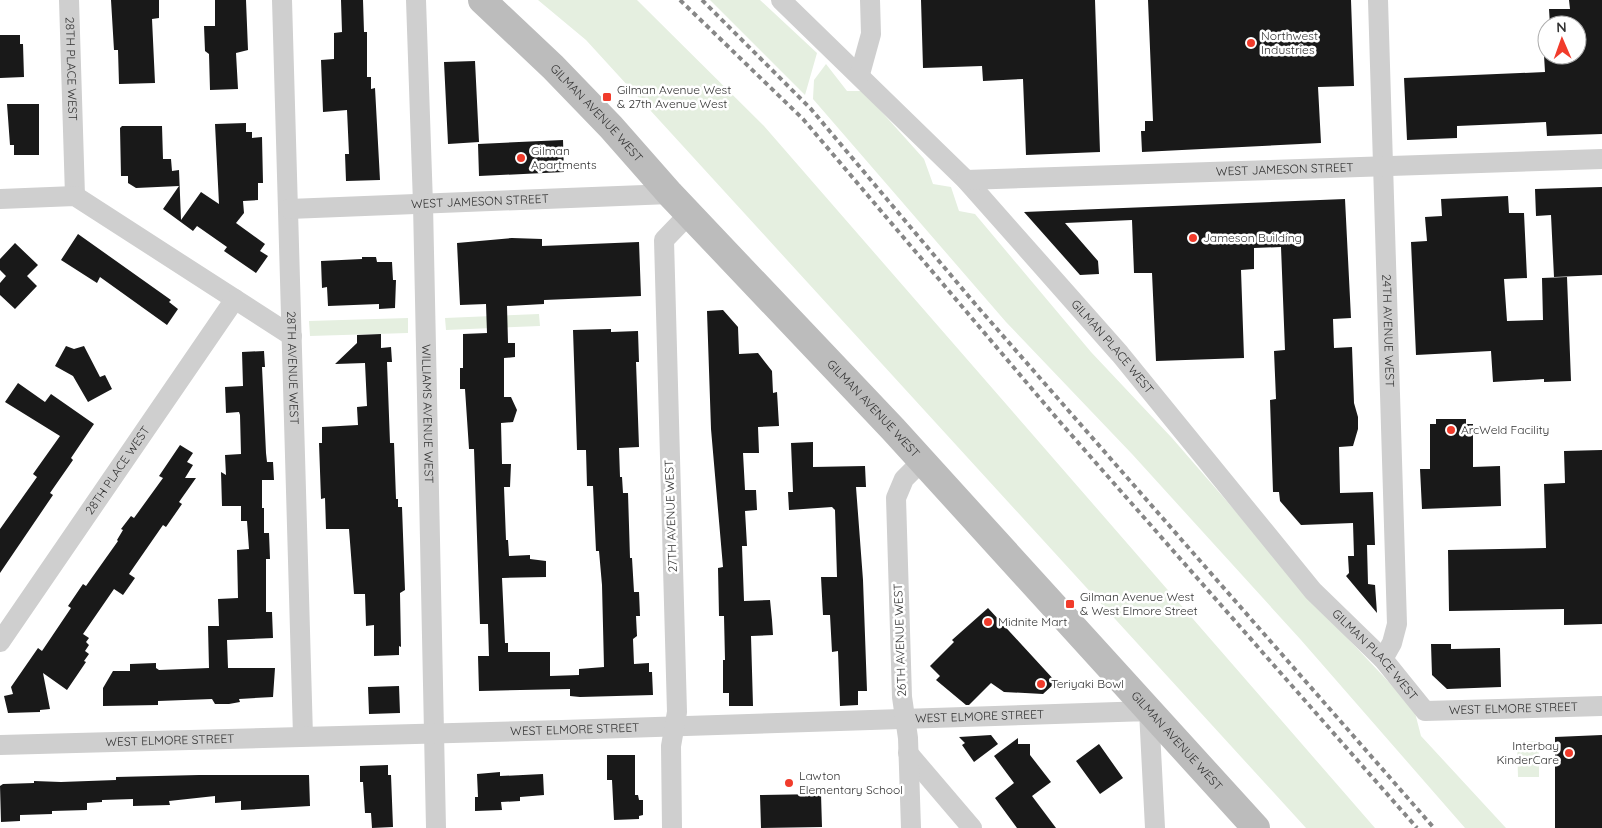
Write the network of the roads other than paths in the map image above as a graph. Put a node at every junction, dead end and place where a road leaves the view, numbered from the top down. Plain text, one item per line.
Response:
1 (69, 0) edge
2 (282, 0) edge
3 (416, 0) edge
4 (482, 0) edge
5 (781, 0) edge
6 (870, 0) edge
7 (1378, 0) edge
8 (860, 74) junction
9 (1602, 159) edge
10 (1383, 166) junction
11 (966, 180) junction
12 (670, 194) junction
13 (75, 196) junction
14 (0, 199) edge
15 (423, 204) junction
16 (289, 209) junction
17 (689, 214) junction
18 (235, 299) junction
19 (292, 336) junction
20 (922, 460) junction
21 (0, 642) edge
22 (1382, 660) junction
23 (1602, 706) edge
24 (1149, 711) junction
25 (1425, 711) joint
26 (905, 720) junction
27 (674, 726) junction
28 (433, 734) junction
29 (304, 736) junction
30 (0, 745) edge
31 (908, 753) junction
32 (436, 828) edge
33 (672, 828) edge
34 (911, 828) edge
35 (972, 828) edge
36 (1155, 828) edge
37 (1256, 828) edge

1 - 13 street, 28TH PLACE WEST
2 - 16 street, 28TH AVENUE WEST
3 - 15 street, WILLIAMS AVENUE WEST
4 - 12 main road, GILMAN AVENUE WEST
5 - 8 street, GILMAN PLACE WEST
6 - 8 street
7 - 10 street, 24TH AVENUE WEST
8 - 11 street, GILMAN PLACE WEST
9 - 10 street, WEST JAMESON STREET
10 - 11 street, WEST JAMESON STREET
10 - 22 street, 24TH AVENUE WEST
11 - 22 street, GILMAN PLACE WEST
12 - 15 street, WEST JAMESON STREET
12 - 17 main road, GILMAN AVENUE WEST
13 - 14 street
13 - 18 street
15 - 16 street, WEST JAMESON STREET
15 - 28 street, WILLIAMS AVENUE WEST
16 - 19 street, 28TH AVENUE WEST
17 - 20 main road, GILMAN AVENUE WEST
17 - 27 street, 27TH AVENUE WEST
18 - 19 street
18 - 21 street, 28TH PLACE WEST
19 - 29 street, 28TH AVENUE WEST
20 - 24 main road, GILMAN AVENUE WEST
20 - 26 street, 26TH AVENUE WEST
22 - 25 street, GILMAN PLACE WEST
23 - 25 street, WEST ELMORE STREET
24 - 26 street, WEST ELMORE STREET
24 - 36 street
24 - 37 main road, GILMAN AVENUE WEST
26 - 27 street, WEST ELMORE STREET
26 - 31 street, 26TH AVENUE WEST
27 - 28 street, WEST ELMORE STREET
27 - 33 street, 27TH AVENUE WEST
28 - 29 street, WEST ELMORE STREET
28 - 32 street, WILLIAMS AVENUE WEST
29 - 30 street, WEST ELMORE STREET
31 - 34 street, 26TH AVENUE WEST
31 - 35 street

